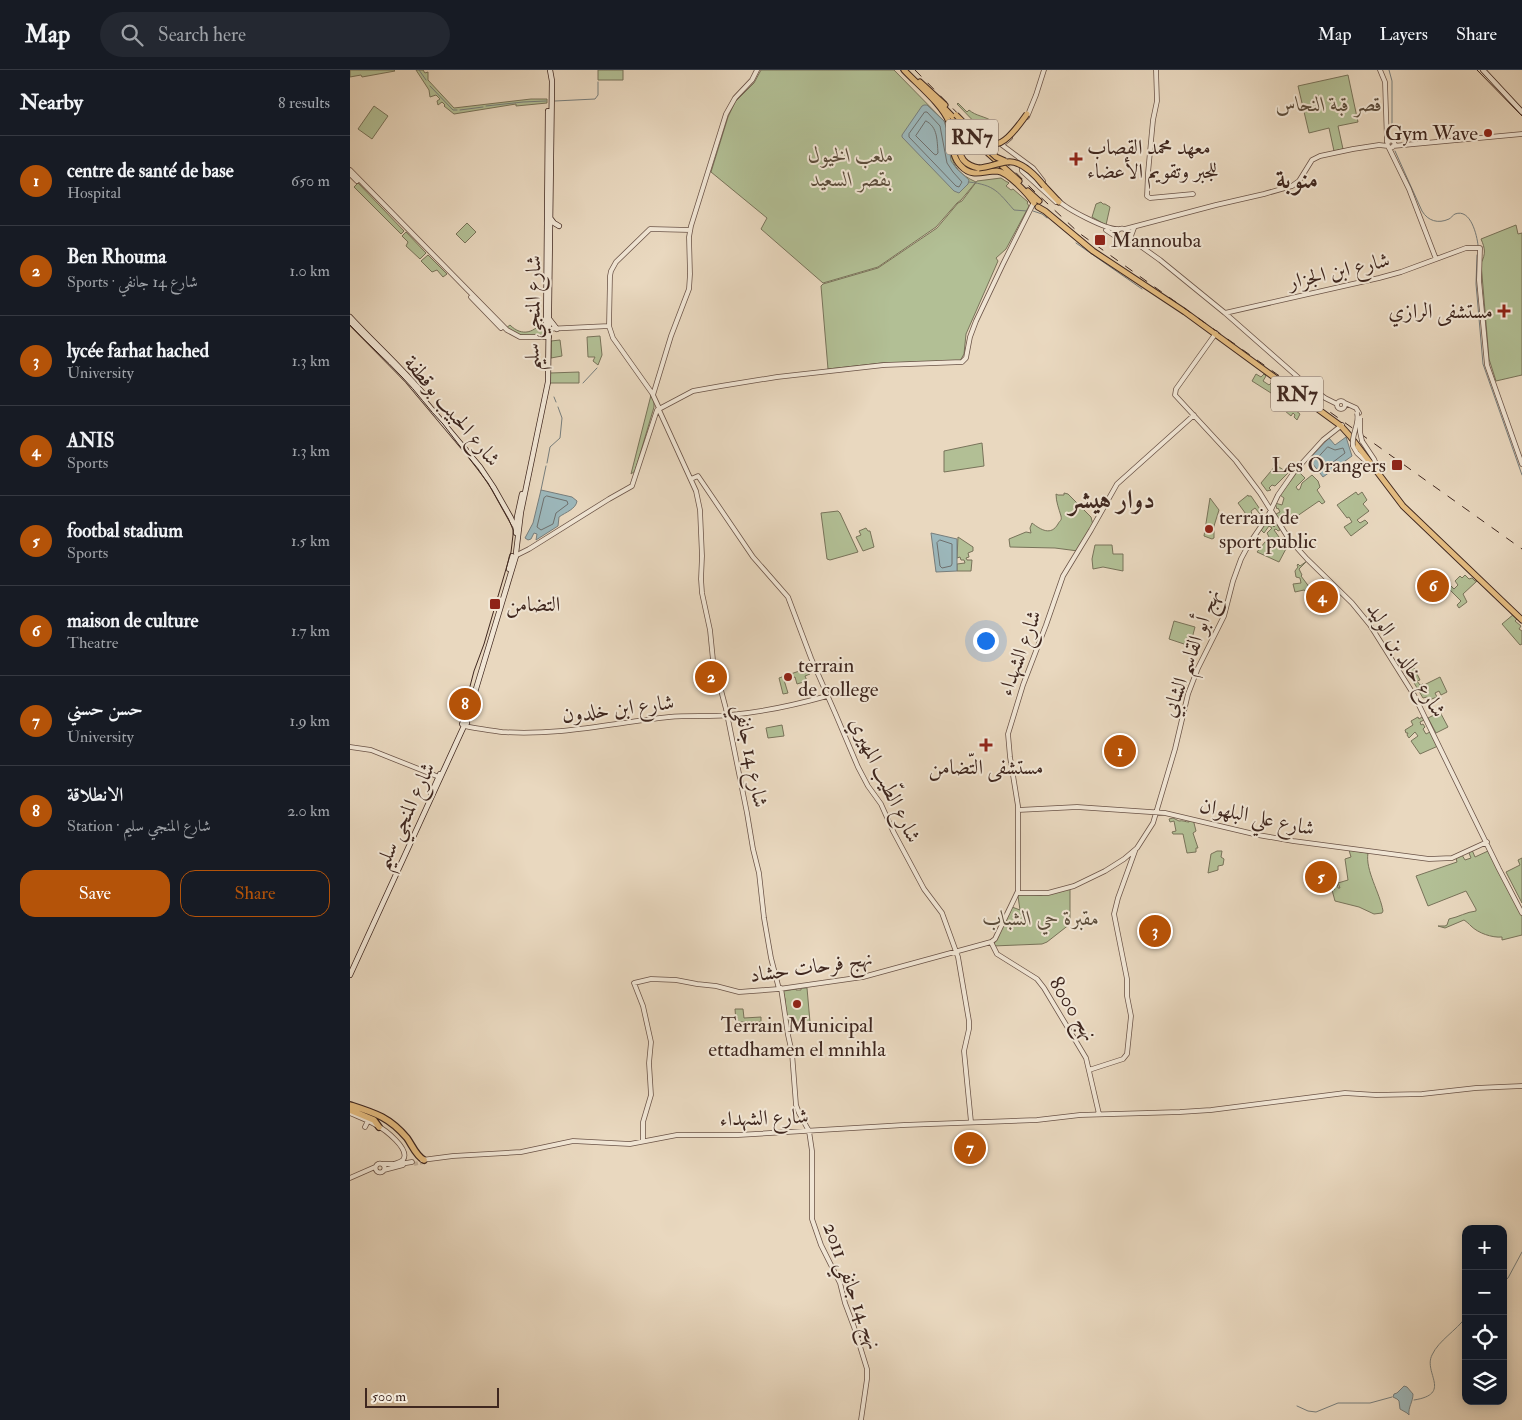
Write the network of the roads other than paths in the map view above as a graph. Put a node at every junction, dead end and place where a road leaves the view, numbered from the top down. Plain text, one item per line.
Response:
1 (548, 70) edge
2 (757, 70) edge
3 (906, 70) edge
4 (1044, 70) edge
5 (1156, 70) edge
6 (1380, 70) edge
7 (1483, 70) edge
8 (1030, 110) junction
9 (1522, 112) edge
10 (952, 117) junction
11 (1522, 134) edge
12 (1390, 144) junction
13 (989, 154) junction
14 (1011, 161) junction
15 (961, 162) junction
16 (1023, 162) junction
17 (979, 169) junction
18 (350, 172) edge
19 (968, 172) junction
20 (1011, 179) junction
21 (1018, 186) junction
22 (1043, 187) junction
23 (1029, 191) junction
24 (1192, 194) dead end
25 (1052, 198) junction
26 (1059, 202) junction
27 (1036, 204) junction
28 (1049, 212) junction
29 (550, 218) junction
30 (1135, 227) junction
31 (1118, 229) junction
32 (690, 230) junction
33 (1127, 232) junction
34 (550, 234) junction
35 (1118, 238) junction
36 (1124, 239) junction
37 (1132, 240) junction
38 (1140, 246) junction
39 (1434, 258) junction
40 (1114, 266) junction
41 (1118, 272) dead end
42 (1225, 313) junction
43 (350, 317) edge
44 (550, 319) junction
45 (350, 322) edge
46 (609, 326) junction
47 (548, 329) junction
48 (558, 329) junction
49 (1216, 333) junction
50 (548, 338) junction
51 (653, 395) junction
52 (1345, 402) junction
53 (1337, 404) junction
54 (1343, 408) junction
55 (658, 410) junction
56 (1358, 413) junction
57 (1194, 415) junction
58 (1342, 425) junction
59 (1522, 464) edge
60 (1377, 470) junction
61 (691, 479) junction
62 (520, 510) junction
63 (508, 511) junction
64 (1271, 511) junction
65 (519, 518) junction
66 (516, 530) junction
67 (516, 554) junction
68 (1522, 615) edge
69 (1522, 620) edge
70 (827, 696) junction
71 (728, 715) junction
72 (465, 724) junction
73 (350, 747) edge
74 (439, 777) junction
75 (1018, 810) junction
76 (1156, 812) junction
77 (1487, 842) junction
78 (1135, 850) junction
79 (1018, 893) junction
80 (1522, 913) edge
81 (991, 942) junction
82 (956, 951) junction
83 (350, 969) edge
84 (350, 975) edge
85 (780, 988) junction
86 (1090, 1070) junction
87 (1522, 1086) edge
88 (350, 1105) edge
89 (350, 1112) edge
90 (1099, 1114) junction
91 (374, 1117) junction
92 (366, 1120) junction
93 (971, 1122) junction
94 (379, 1126) junction
95 (365, 1127) dead end
96 (809, 1131) junction
97 (643, 1142) junction
98 (423, 1161) joint
99 (382, 1164) junction
100 (392, 1165) junction
101 (376, 1169) junction
102 (384, 1170) junction
103 (350, 1178) edge
104 (861, 1420) edge

1 - 29 main road, شارع المنجي سليم
1 - 47 main road, شارع المنجي سليم
2 - 32 street
3 - 10 main road, RN7
3 - 10 main road, RN7
4 - 8 street
5 - 24 street
6 - 12 street
7 - 9 main road
8 - 10 main road, bridge
8 - 16 street
10 - 13 main road, RN7
10 - 14 main road, bridge
10 - 15 main road
10 - 19 main road, RN7
11 - 12 street
12 - 30 street
12 - 39 street
13 - 15 main road
13 - 23 main road, RN7
14 - 17 main road, bridge
14 - 22 main road, bridge
15 - 17 main road
16 - 25 street
16 - 26 street
17 - 20 main road
17 - 22 main road, bridge
18 - 50 street
19 - 20 main road, RN7
19 - 21 main road
20 - 21 main road, RN7
21 - 27 main road, RN7
22 - 25 main road
22 - 26 main road
23 - 27 main road, RN7
23 - 28 main road, RN7
25 - 35 street
26 - 31 street
27 - 28 main road, RN7
27 - 40 main road, RN7
27 - 55 street
28 - 49 main road, RN7
29 - 34 main road, شارع المنجي سليم
29 - 34 main road
30 - 33 street
30 - 37 street
31 - 33 street
31 - 35 street
32 - 46 street
32 - 51 street
33 - 36 street
33 - 37 street
34 - 44 main road, شارع المنجي سليم
35 - 36 street
36 - 38 street
37 - 38 street
38 - 42 street
39 - 42 street, شارع ابن الجزار
39 - 59 street, شارع ابن الجزار
40 - 41 main road
40 - 49 main road, RN7
42 - 53 street
43 - 63 main road, شارع الحبيب بوقطفة
44 - 47 main road, شارع المنجي سليم
44 - 48 main road
45 - 63 main road, شارع الحبيب بوقطفة
46 - 48 street
46 - 51 street, شارع 14 جانفي
47 - 48 street
47 - 50 main road, شارع المنجي سليم
48 - 50 main road
49 - 57 street, شارع خالد بن الوليد
49 - 58 main road, RN7
50 - 62 main road, شارع المنجي سليم
51 - 55 street, شارع 14 جانفي
52 - 53 street
52 - 54 street
52 - 56 street
53 - 54 street
54 - 56 street
55 - 61 street, شارع 14 جانفي
55 - 67 street
56 - 60 street, bridge
56 - 60 street, bridge
57 - 64 street, شارع خالد بن الوليد
57 - 75 street, شارع الشهداء
58 - 60 main road, RN7
58 - 64 street, نهج أبو القاسم الشابي
60 - 68 main road, RN7
60 - 69 main road, RN7
61 - 70 street, شارع الطّيب المهيري
61 - 71 street, شارع 14 جانفي
62 - 63 main road
62 - 65 main road, شارع المنجي سليم
63 - 65 main road, شارع الحبيب بوقطفة
63 - 66 main road, شارع الحبيب بوقطفة
64 - 76 street, نهج أبو القاسم الشابي
64 - 77 street, شارع خالد بن الوليد
65 - 66 main road, شارع المنجي سليم
65 - 67 main road, شارع المنجي سليم
66 - 67 main road, شارع المنجي سليم
67 - 72 main road, شارع المنجي سليم
70 - 71 street, شارع ابن خلدون
70 - 82 street, شارع الطّيب المهيري
71 - 72 street, شارع ابن خلدون
71 - 85 street, شارع 14 جانفي
72 - 74 main road, شارع المنجي سليم
72 - 84 main road, شارع المنجي سليم
73 - 74 street
74 - 83 main road, شارع المنجي سليم
75 - 76 street, شارع علي البلهوان
75 - 79 street, شارع الشهداء
76 - 77 street, شارع علي البلهوان
76 - 78 street, نهج أبو القاسم الشابي
77 - 80 street, شارع خالد بن الوليد
78 - 79 street, نهج أبو القاسم الشابي
78 - 86 street
79 - 81 street, شارع الشهداء
81 - 82 street, نهج فرحات حشاد
81 - 86 street, نهج 8000
82 - 85 street, نهج فرحات حشاد
82 - 93 street, شارع الطّيب المهيري
85 - 96 street, شارع 14 جانفي
85 - 97 street, نهج فرحات حشاد
86 - 90 street, نهج 8000
87 - 90 street, شارع الشهداء
88 - 91 highway
89 - 91 highway
89 - 92 street
90 - 93 street, شارع الشهداء
91 - 94 highway
91 - 98 highway
92 - 94 street
92 - 95 street
93 - 96 street, شارع الشهداء
94 - 100 street
96 - 97 street, شارع الشهداء
96 - 104 street, نهج 14 جانفي 2011
97 - 98 street, شارع الشهداء
99 - 100 street
99 - 101 street
99 - 102 street
100 - 102 street
101 - 102 street
101 - 103 street

